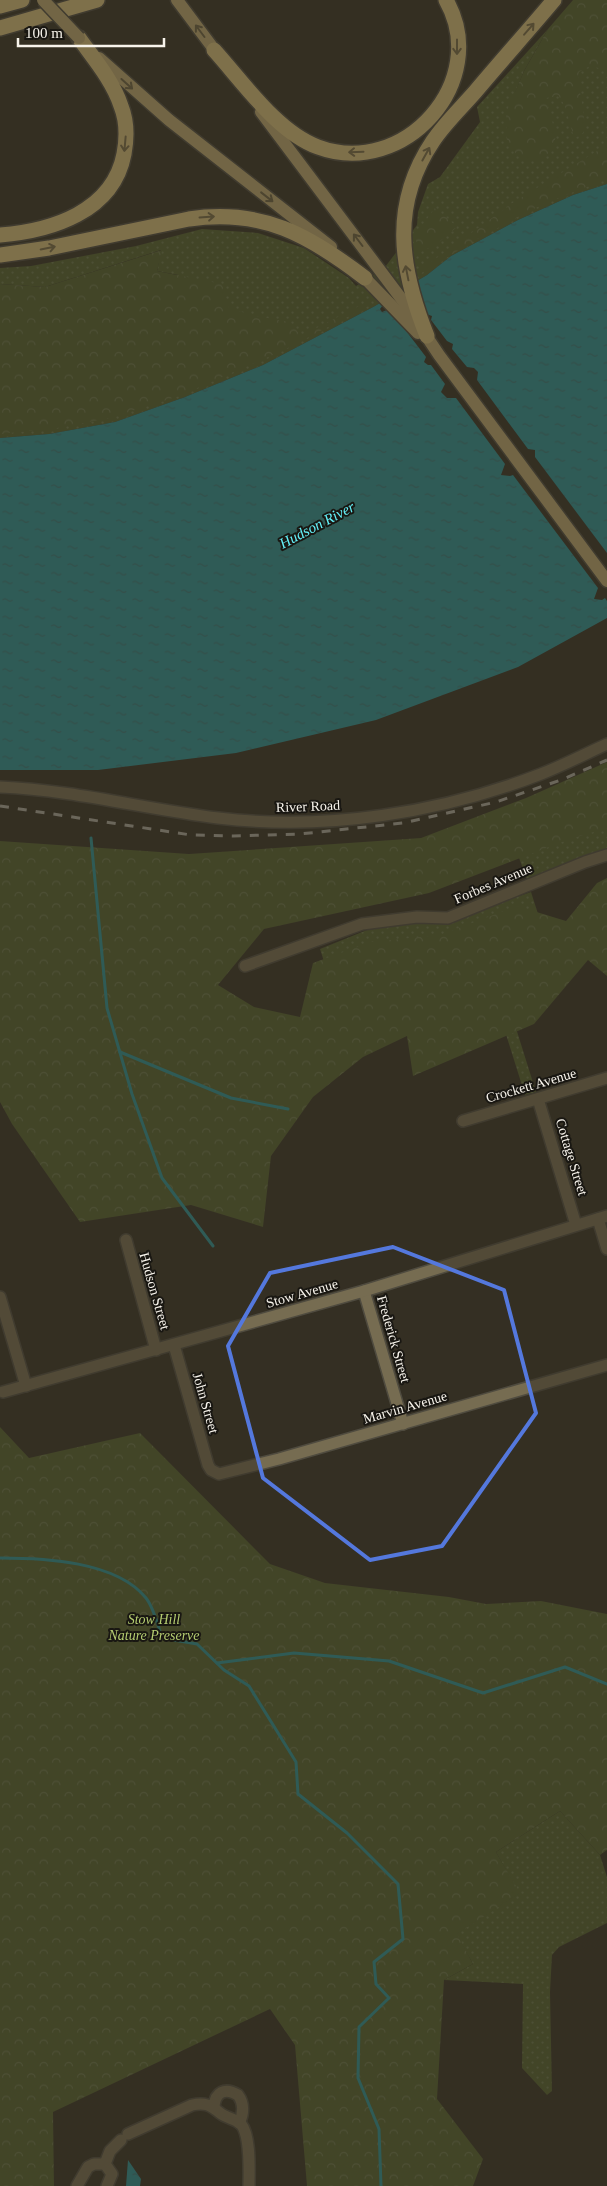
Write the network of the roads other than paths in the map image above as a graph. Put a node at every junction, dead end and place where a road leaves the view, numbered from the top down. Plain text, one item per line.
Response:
1 (22, 0) edge
2 (43, 0) edge
3 (97, 0) edge
4 (446, 0) edge
5 (554, 0) edge
6 (178, 2) edge
7 (1, 6) edge
8 (71, 7) junction
9 (0, 28) edge
10 (0, 35) edge
11 (79, 38) junction
12 (214, 50) junction
13 (0, 235) edge
14 (334, 253) junction
15 (0, 255) edge
16 (365, 278) joint
17 (427, 336) junction
18 (439, 355) junction
19 (607, 581) edge
20 (607, 744) edge
21 (0, 787) edge
22 (607, 855) edge
23 (245, 966) dead end
24 (607, 1078) edge
25 (538, 1098) junction
26 (463, 1121) dead end
27 (602, 1218) edge
28 (576, 1225) junction
29 (126, 1240) dead end
30 (607, 1249) edge
31 (364, 1291) junction
32 (0, 1297) edge
33 (174, 1345) junction
34 (156, 1350) junction
35 (607, 1365) edge
36 (26, 1386) junction
37 (3, 1392) dead end
38 (403, 1424) junction
39 (212, 1470) joint
40 (214, 2107) junction
41 (240, 2123) junction
42 (105, 2164) junction
43 (77, 2186) edge
44 (107, 2186) edge
45 (249, 2186) edge

1 - 7 highway
2 - 11 main road, bridge
3 - 8 highway
4 -> 12 highway
17 -> 5 highway
12 -> 6 main road
8 - 9 highway
8 - 10 highway
11 -> 13 highway
11 -> 14 main road
17 -> 12 main road
15 -> 14 highway
14 - 16 highway
16 - 18 main road
17 - 18 main road
18 - 19 main road
20 - 21 street, River Road
22 - 23 street, Forbes Avenue
24 - 25 street, Crockett Avenue
25 - 26 street, Crockett Avenue
25 - 28 street, Cottage Street
27 - 28 street, Stow Avenue
27 - 30 street
28 - 31 street, Stow Avenue
29 - 34 street, Hudson Street
31 - 33 street, Stow Avenue
31 - 38 street, Frederick Street
32 - 36 street
33 - 34 street, Stow Avenue
33 - 39 street, John Street
34 - 36 street, Stow Avenue
35 - 38 street, Marvin Avenue
36 - 37 street, Stow Avenue
38 - 39 street, Marvin Avenue
40 - 41 street
40 - 41 street
40 - 42 street
41 - 45 street
42 - 43 street
42 - 44 street

